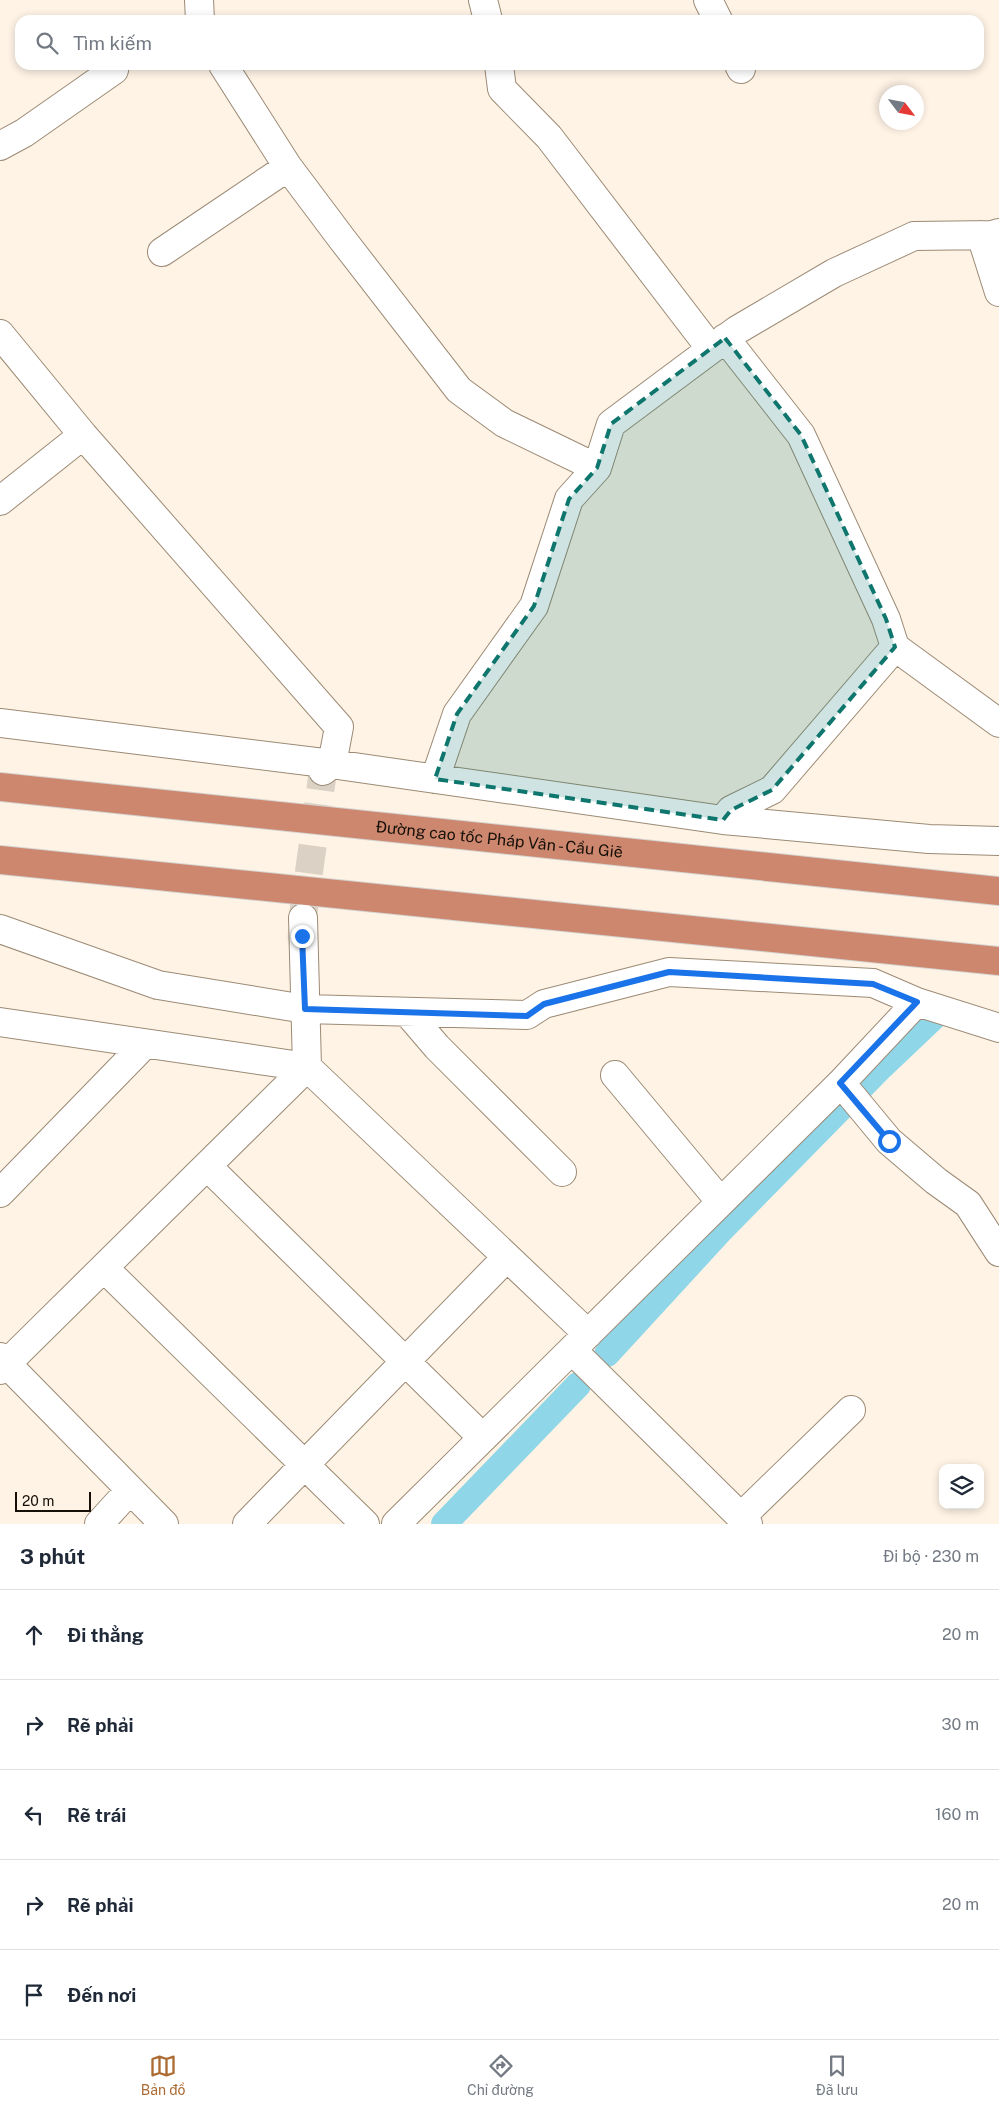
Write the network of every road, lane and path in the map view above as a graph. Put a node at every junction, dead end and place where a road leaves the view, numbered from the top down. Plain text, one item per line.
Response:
1 (199, 0) edge
2 (483, 0) edge
3 (708, 0) edge
4 (200, 15) edge
5 (487, 15) edge
6 (716, 15) edge
7 (114, 70) dead end
8 (226, 70) edge
9 (500, 70) edge
10 (0, 146) edge
11 (288, 167) junction
12 (990, 234) edge
13 (162, 252) dead end
14 (999, 292) edge
15 (0, 334) edge
16 (718, 344) junction
17 (84, 435) junction
18 (598, 468) junction
19 (0, 501) edge
20 (895, 647) junction
21 (0, 723) edge
22 (999, 723) edge
23 (328, 767) junction
24 (435, 779) junction
25 (0, 787) edge
26 (723, 820) junction
27 (999, 841) edge
28 (0, 860) edge
29 (999, 891) edge
30 (303, 918) tunnel mouth
31 (0, 929) edge
32 (999, 961) edge
33 (305, 1002) junction
34 (917, 1002) junction
35 (407, 1012) junction
36 (0, 1022) edge
37 (999, 1028) edge
38 (145, 1044) junction
39 (307, 1067) junction
40 (615, 1074) dead end
41 (841, 1084) junction
42 (208, 1166) junction
43 (562, 1172) dead end
44 (0, 1193) edge
45 (720, 1201) junction
46 (999, 1252) edge
47 (507, 1257) junction
48 (104, 1268) junction
49 (580, 1342) junction
50 (405, 1362) junction
51 (2, 1364) edge
52 (851, 1410) dead end
53 (483, 1438) junction
54 (305, 1465) junction
55 (130, 1490) junction
56 (745, 1520) edge
57 (98, 1524) edge
58 (164, 1524) edge
59 (247, 1524) edge
60 (365, 1524) edge
61 (396, 1524) edge

1 - 4 street
2 - 5 street
3 - 6 street
7 - 10 street
8 - 11 street
9 - 16 street
11 - 13 street
11 - 18 street
12 - 14 street
12 - 16 street
15 - 17 street
16 - 18 street
16 - 20 street
17 - 19 street
17 - 23 street
18 - 24 street
20 - 22 street
20 - 26 street
21 - 23 street
23 - 24 street
24 - 26 street
25 - 29 highway, Đường cao tốc Pháp Vân - Cầu Giẽ
26 - 27 street
28 - 32 highway
30 - 33 street
31 - 33 street
33 - 35 street
33 - 39 street
34 - 35 street
34 - 37 street
34 - 41 street
35 - 43 street
36 - 38 street
38 - 39 street
38 - 44 street
39 - 42 street
39 - 47 street
40 - 45 street
41 - 45 street
41 - 46 street
42 - 48 street
42 - 50 street
45 - 49 street
47 - 49 street
47 - 50 street
48 - 51 street
48 - 54 street
49 - 53 street
49 - 56 street
50 - 53 street
50 - 54 street
51 - 55 street
52 - 56 street
53 - 61 street
54 - 59 street
54 - 60 street
55 - 57 street
55 - 58 street

